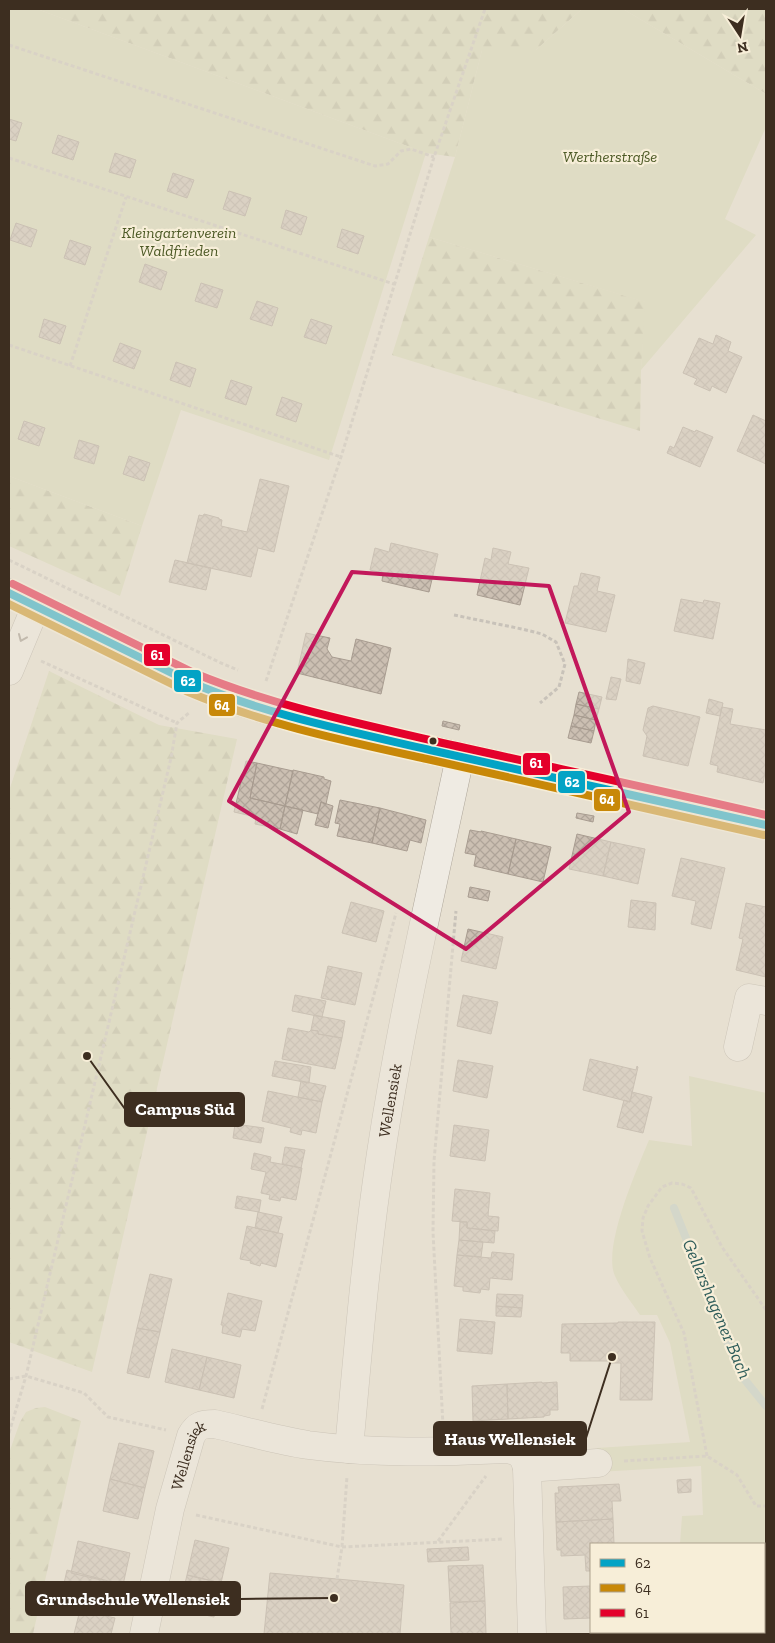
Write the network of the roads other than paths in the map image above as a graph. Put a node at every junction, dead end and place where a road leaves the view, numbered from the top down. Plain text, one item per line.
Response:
1 (9, 593) edge
2 (36, 606) junction
3 (13, 661) edge
4 (460, 757) junction
5 (766, 825) edge
6 (766, 1001) edge
7 (738, 1047) dead end
8 (349, 1449) junction
9 (598, 1463) road end
10 (527, 1468) junction
11 (144, 1634) edge
12 (532, 1634) edge

1 - 2 main road
2 -> 3 street
2 - 4 main road
4 - 5 main road
4 - 8 street, Wellensiek
6 - 7 street
8 - 10 street, Wellensiek
8 - 11 street, Wellensiek
9 - 10 street
10 - 12 street

